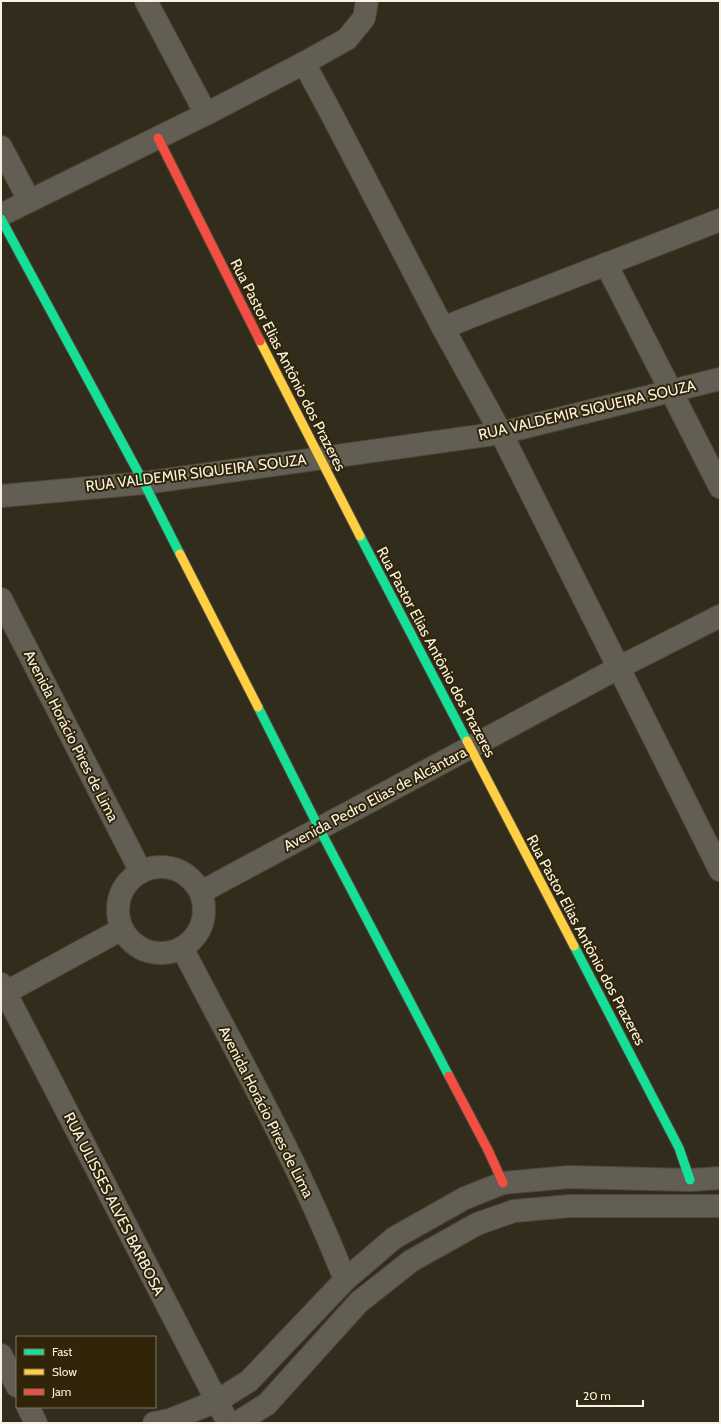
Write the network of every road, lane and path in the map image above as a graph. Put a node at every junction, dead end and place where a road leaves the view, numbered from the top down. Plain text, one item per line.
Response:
1 (146, 1) edge
2 (367, 1) edge
3 (304, 63) junction
4 (206, 114) junction
5 (158, 138) junction
6 (1, 147) edge
7 (29, 200) junction
8 (1, 215) edge
9 (1, 219) edge
10 (720, 220) edge
11 (606, 264) junction
12 (443, 328) junction
13 (720, 379) edge
14 (672, 392) junction
15 (501, 433) junction
16 (319, 458) junction
17 (144, 483) junction
18 (720, 487) edge
19 (1, 496) edge
20 (1, 599) edge
21 (720, 616) edge
22 (618, 668) junction
23 (471, 748) junction
24 (319, 828) junction
25 (720, 870) edge
26 (141, 872) junction
27 (201, 892) junction
28 (122, 929) junction
29 (182, 948) junction
30 (2, 990) edge
31 (720, 1178) edge
32 (690, 1180) junction
33 (503, 1183) junction
34 (720, 1206) edge
35 (344, 1280) junction
36 (1, 1355) edge
37 (16, 1384) edge
38 (217, 1401) junction
39 (28, 1408) edge
40 (36, 1423) edge
41 (154, 1423) edge
42 (228, 1423) edge
43 (237, 1423) edge

1 - 4 street
2 - 3 street
3 - 4 street
3 - 12 street
4 - 5 street
5 - 7 street
5 - 16 street, Rua Pastor Elias Antônio dos Prazeres
6 - 7 street
7 - 8 street
9 - 17 street
10 - 11 street
11 - 12 street
11 - 14 street
12 - 15 street
13 - 14 street, RUA VALDEMIR SIQUEIRA SOUZA
14 - 15 street, RUA VALDEMIR SIQUEIRA SOUZA
14 - 18 street
15 - 16 street, RUA VALDEMIR SIQUEIRA SOUZA
15 - 22 street
16 - 17 street, RUA VALDEMIR SIQUEIRA SOUZA
16 - 23 street, Rua Pastor Elias Antônio dos Prazeres
17 - 19 street, RUA VALDEMIR SIQUEIRA SOUZA
17 - 24 street
20 - 26 street, Avenida Horácio Pires de Lima
21 - 22 street, Avenida Pedro Elias de Alcântara
22 - 23 street, Avenida Pedro Elias de Alcântara
22 - 25 street
23 - 24 street, Avenida Pedro Elias de Alcântara
23 - 32 street, Rua Pastor Elias Antônio dos Prazeres
24 - 27 street, Avenida Pedro Elias de Alcântara
24 - 33 street
26 - 27 street
26 - 28 street
27 - 29 street
28 - 29 street
28 - 30 street
29 - 35 street, Avenida Horácio Pires de Lima
30 - 38 street, RUA ULISSES ALVES BARBOSA
31 - 32 street
32 - 33 street
33 - 35 street
34 - 43 street
35 - 38 street
36 - 37 street
38 - 41 street
38 - 42 street, RUA ULISSES ALVES BARBOSA
39 - 40 street

